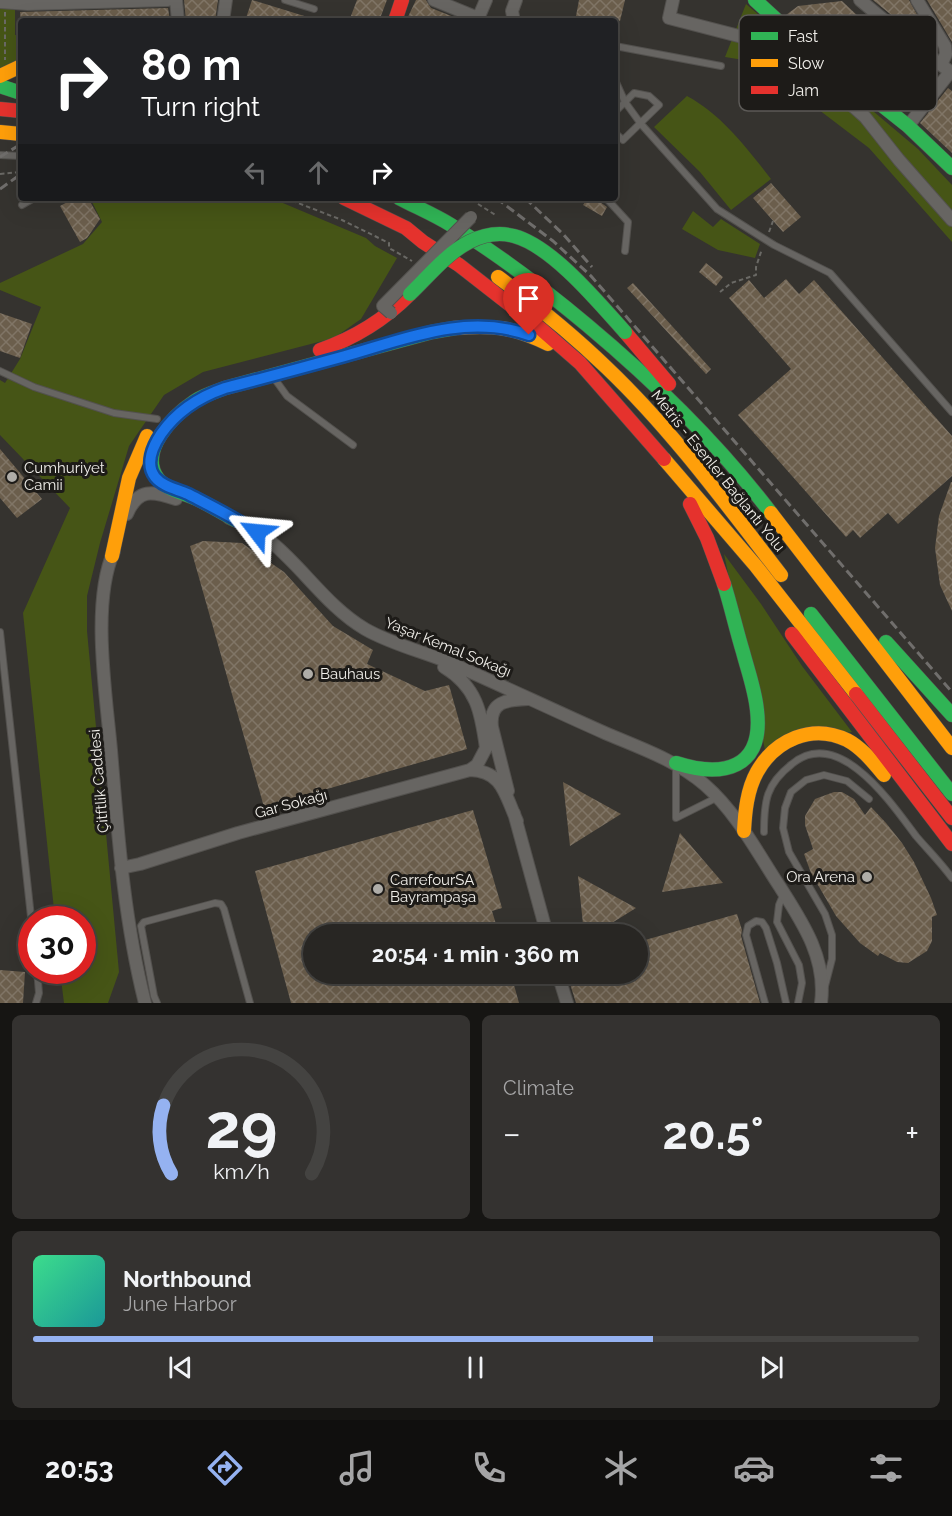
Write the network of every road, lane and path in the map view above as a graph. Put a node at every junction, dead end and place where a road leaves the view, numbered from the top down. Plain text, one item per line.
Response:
1 (168, 0) edge
2 (176, 0) edge
3 (226, 0) edge
4 (285, 0) edge
5 (402, 0) edge
6 (434, 0) edge
7 (486, 0) edge
8 (516, 0) edge
9 (673, 0) edge
10 (860, 0) edge
11 (917, 0) edge
12 (28, 2) edge
13 (761, 2) edge
14 (2, 3) edge
15 (314, 9) dead end
16 (774, 15) edge
17 (878, 15) edge
18 (926, 15) edge
19 (178, 18) edge
20 (223, 18) edge
21 (396, 18) edge
22 (474, 18) edge
23 (479, 18) edge
24 (513, 18) edge
25 (937, 33) edge
26 (739, 36) edge
27 (618, 47) edge
28 (0, 57) edge
29 (722, 66) dead end
30 (18, 67) edge
31 (948, 70) edge
32 (0, 76) edge
33 (0, 86) edge
34 (937, 86) edge
35 (618, 88) edge
36 (18, 92) edge
37 (625, 102) junction
38 (618, 109) edge
39 (859, 111) edge
40 (890, 111) edge
41 (919, 111) edge
42 (641, 124) junction
43 (909, 126) junction
44 (0, 132) edge
45 (18, 134) edge
46 (618, 136) edge
47 (0, 155) edge
48 (18, 156) edge
49 (952, 168) edge
50 (18, 172) edge
51 (0, 174) edge
52 (29, 201) edge
53 (293, 201) edge
54 (350, 201) edge
55 (405, 201) edge
56 (609, 201) edge
57 (478, 204) dead end
58 (22, 205) dead end
59 (497, 216) dead end
60 (471, 217) dead end
61 (952, 220) edge
62 (773, 221) dead end
63 (405, 228) junction
64 (765, 240) junction
65 (626, 251) dead end
66 (423, 266) junction
67 (720, 292) dead end
68 (391, 313) junction
69 (0, 371) edge
70 (271, 371) junction
71 (592, 377) junction
72 (679, 406) junction
73 (952, 412) edge
74 (164, 421) junction
75 (352, 445) dead end
76 (661, 455) junction
77 (693, 494) junction
78 (235, 520) junction
79 (112, 556) junction
80 (806, 557) junction
81 (791, 588) dead end
82 (805, 606) dead end
83 (0, 632) edge
84 (427, 653) junction
85 (531, 699) junction
86 (952, 715) edge
87 (826, 732) junction
88 (952, 748) edge
89 (826, 755) junction
90 (676, 763) junction
91 (470, 770) junction
92 (952, 794) edge
93 (718, 797) junction
94 (870, 799) dead end
95 (952, 818) edge
96 (517, 821) junction
97 (744, 831) junction
98 (764, 832) dead end
99 (952, 844) edge
100 (952, 860) edge
101 (121, 868) junction
102 (952, 878) edge
103 (784, 893) junction
104 (30, 906) edge
105 (544, 924) edge
106 (38, 984) edge
107 (561, 984) edge
108 (821, 1002) edge
109 (38, 1003) edge
110 (145, 1003) edge
111 (157, 1003) edge
112 (250, 1003) edge
113 (567, 1003) edge
114 (765, 1003) edge
115 (786, 1003) edge
116 (798, 1003) edge

1 - 12 street
2 - 19 street
3 - 20 street
4 - 15 lane
5 - 21 main road
6 - 22 street
7 - 23 street
8 - 24 street
9 - 26 street
10 - 17 street
11 - 18 street
12 - 14 street
13 - 16 main road
14 - 28 path
25 - 31 street
27 - 29 lane
30 - 32 main road
31 - 34 street
33 - 36 main road
35 - 37 lane
37 - 38 lane
37 - 42 lane
37 - 42 lane
39 - 61 street
40 - 43 main road
41 - 43 street
42 - 46 lane
42 - 64 lane
43 - 49 main road
44 - 45 main road
47 - 48 lane
50 - 51 path
52 - 58 lane
53 - 66 path
54 - 63 main road
55 - 72 main road
56 - 65 lane
57 - 59 path
60 - 66 street, bridge
62 - 64 path
63 - 71 main road
63 - 81 main road, Metris - Esenler Bağlantı Yolu
64 - 67 path
64 - 73 lane
66 - 68 street, bridge
68 - 70 main road
68 - 72 main road, bridge
69 - 74 lane
70 - 71 main road
70 - 74 main road
70 - 75 lane
71 - 76 main road
72 - 80 main road
74 - 78 main road
74 - 79 main road
76 - 77 main road
76 - 90 main road
77 - 95 main road
77 - 99 main road
78 - 79 street, Yaşar Kemal Sokağı
78 - 84 street, Yaşar Kemal Sokağı
79 - 101 street, Çitftlik Caddesi
80 - 86 main road
80 - 88 main road, Metris - Esenler Bağlantı Yolu
82 - 92 main road
83 - 104 lane
84 - 85 street, Yaşar Kemal Sokağı
84 - 91 street
85 - 90 street, Yaşar Kemal Sokağı
85 - 96 street
87 - 89 lane
87 - 97 main road
87 - 100 main road
89 - 98 lane
89 - 102 lane
90 - 93 street
90 - 93 lane
91 - 96 street
91 - 101 street, Gar Sokağı
93 - 97 street
94 - 108 lane
96 - 105 street
97 - 103 street
101 - 110 street, Çitftlik Caddesi
103 - 108 street
103 - 116 lane
106 - 109 lane
107 - 113 street
111 - 112 lane
114 - 115 lane

